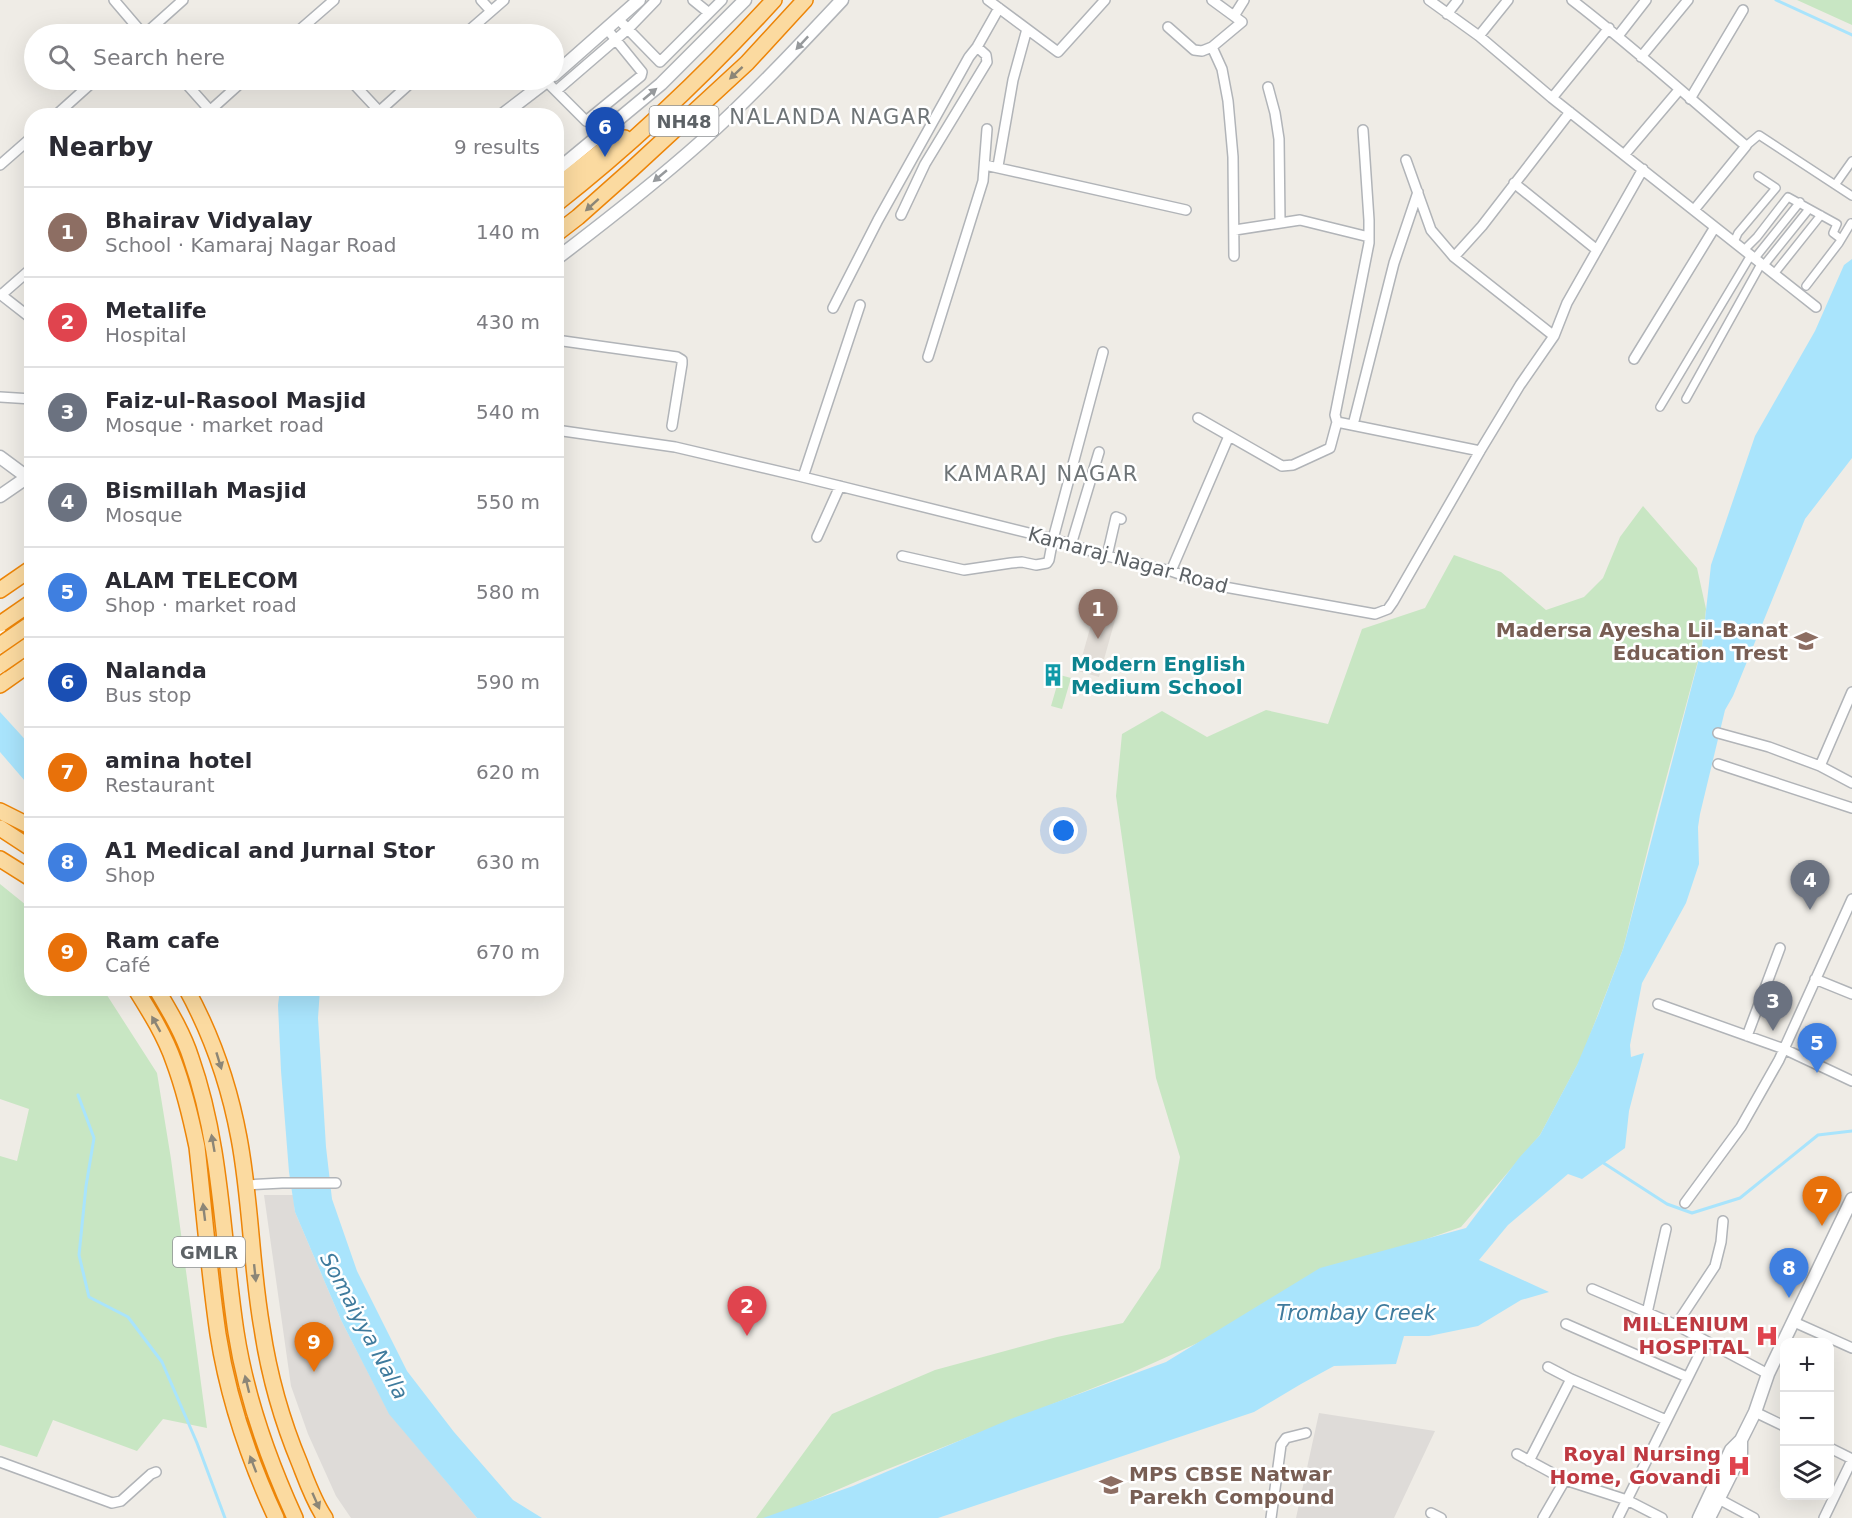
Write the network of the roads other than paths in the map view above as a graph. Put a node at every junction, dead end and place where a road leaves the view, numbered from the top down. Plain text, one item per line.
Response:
1 (114, 0) edge
2 (183, 0) edge
3 (334, 0) edge
4 (481, 0) edge
5 (504, 0) edge
6 (639, 0) edge
7 (656, 0) edge
8 (693, 0) edge
9 (722, 0) edge
10 (745, 0) edge
11 (805, 0) edge
12 (842, 0) edge
13 (988, 0) edge
14 (1105, 0) edge
15 (1212, 0) edge
16 (1244, 0) edge
17 (1429, 0) edge
18 (1458, 0) edge
19 (1508, 0) edge
20 (1572, 0) edge
21 (1646, 0) edge
22 (1688, 0) edge
23 (769, 3) edge
24 (999, 8) junction
25 (1743, 10) dead end
26 (491, 12) junction
27 (709, 14) junction
28 (1447, 14) junction
29 (1234, 16) junction
30 (618, 19) junction
31 (135, 24) edge
32 (155, 24) edge
33 (306, 24) edge
34 (477, 24) edge
35 (1168, 27) dead end
36 (628, 28) junction
37 (1609, 28) junction
38 (1027, 29) junction
39 (611, 34) junction
40 (1479, 36) junction
41 (1618, 36) junction
42 (977, 47) junction
43 (1212, 47) junction
44 (1641, 57) junction
45 (564, 68) edge
46 (564, 83) edge
47 (1268, 87) dead end
48 (84, 90) edge
49 (191, 90) edge
50 (234, 90) edge
51 (358, 90) edge
52 (403, 90) edge
53 (535, 90) edge
54 (1679, 90) junction
55 (556, 91) edge
56 (1552, 98) junction
57 (1690, 99) junction
58 (64, 108) edge
59 (205, 108) edge
60 (216, 108) edge
61 (373, 108) edge
62 (383, 108) edge
63 (511, 108) edge
64 (1570, 112) junction
65 (649, 126) junction
66 (987, 129) dead end
67 (1363, 129) dead end
68 (24, 144) edge
69 (1746, 146) junction
70 (1624, 155) junction
71 (1406, 160) dead end
72 (1852, 161) edge
73 (564, 164) edge
74 (0, 165) edge
75 (985, 165) junction
76 (998, 166) junction
77 (1643, 169) junction
78 (1758, 176) dead end
79 (564, 181) edge
80 (1514, 183) junction
81 (1834, 185) junction
82 (1418, 192) junction
83 (1852, 196) edge
84 (564, 197) edge
85 (1800, 202) junction
86 (1809, 208) junction
87 (1186, 210) dead end
88 (1694, 210) junction
89 (901, 215) dead end
90 (1821, 215) junction
91 (1280, 222) junction
92 (1851, 224) edge
93 (1715, 227) junction
94 (564, 228) edge
95 (1234, 230) junction
96 (1369, 237) junction
97 (1841, 239) junction
98 (1734, 242) junction
99 (1597, 250) junction
100 (564, 253) edge
101 (1234, 256) dead end
102 (1455, 257) junction
103 (1755, 259) junction
104 (1774, 274) junction
105 (24, 275) edge
106 (1806, 286) dead end
107 (1, 295) edge
108 (860, 305) dead end
109 (1816, 307) dead end
110 (833, 308) dead end
111 (24, 313) edge
112 (1554, 336) junction
113 (564, 341) edge
114 (1103, 352) dead end
115 (928, 357) dead end
116 (1634, 359) dead end
117 (0, 397) edge
118 (24, 398) edge
119 (1686, 399) dead end
120 (1660, 407) dead end
121 (1198, 418) dead end
122 (1337, 422) junction
123 (1353, 425) junction
124 (672, 426) dead end
125 (564, 431) edge
126 (1229, 436) junction
127 (1480, 451) junction
128 (1100, 452) dead end
129 (0, 457) edge
130 (24, 473) edge
131 (803, 477) junction
132 (24, 479) edge
133 (840, 486) junction
134 (0, 496) edge
135 (1121, 519) dead end
136 (817, 537) dead end
137 (1053, 539) junction
138 (1071, 545) junction
139 (902, 556) dead end
140 (1107, 556) junction
141 (1171, 571) junction
142 (24, 574) edge
143 (24, 584) edge
144 (0, 590) edge
145 (0, 600) edge
146 (24, 608) edge
147 (0, 624) edge
148 (24, 628) edge
149 (0, 634) edge
150 (0, 645) edge
151 (24, 648) edge
152 (0, 653) edge
153 (0, 665) edge
154 (23, 668) edge
155 (0, 685) edge
156 (1852, 692) edge
157 (1718, 733) dead end
158 (1718, 764) dead end
159 (1820, 766) junction
160 (1852, 783) edge
161 (1852, 808) edge
162 (0, 811) edge
163 (24, 823) edge
164 (0, 828) edge
165 (24, 844) edge
166 (0, 859) edge
167 (24, 874) edge
168 (1852, 898) edge
169 (1780, 948) dead end
170 (1815, 979) junction
171 (1852, 994) edge
172 (140, 996) edge
173 (160, 996) edge
174 (190, 996) edge
175 (1658, 1005) dead end
176 (1747, 1036) junction
177 (1784, 1049) junction
178 (1852, 1081) edge
179 (334, 1183) dead end
180 (245, 1185) junction
181 (1852, 1199) edge
182 (1684, 1203) dead end
183 (1723, 1221) dead end
184 (1666, 1229) dead end
185 (1592, 1289) dead end
186 (1647, 1312) junction
187 (1794, 1322) junction
188 (1566, 1324) dead end
189 (1676, 1325) junction
190 (1706, 1341) junction
191 (1852, 1348) edge
192 (1548, 1367) dead end
193 (1768, 1374) junction
194 (1687, 1377) junction
195 (1571, 1379) junction
196 (1755, 1412) junction
197 (1666, 1420) junction
198 (1780, 1424) edge
199 (1306, 1433) dead end
200 (1834, 1450) edge
201 (1517, 1455) dead end
202 (1852, 1460) edge
203 (1529, 1461) junction
204 (0, 1462) edge
205 (156, 1472) dead end
206 (1565, 1480) junction
207 (1714, 1497) junction
208 (1627, 1500) junction
209 (1431, 1513) dead end
210 (276, 1518) edge
211 (296, 1518) edge
212 (325, 1518) edge
213 (1271, 1518) edge
214 (1441, 1518) edge
215 (1543, 1518) edge
216 (1618, 1518) edge
217 (1662, 1518) edge
218 (1699, 1518) edge
219 (1709, 1518) edge
220 (1754, 1518) edge
221 (1824, 1518) edge

1 - 31 street
2 - 32 street
3 - 33 street
4 - 26 street
5 - 26 street
6 - 30 street
7 - 36 street
8 - 27 street
9 - 27 street
73 -> 10 street
11 -> 94 highway, NH48
12 -> 100 street
13 - 24 street
14 - 38 street
15 - 29 street
16 - 29 street
17 - 28 street
18 - 28 street
19 - 40 street
20 - 37 street
21 - 41 street
22 - 44 street
23 - 65 highway, NH48
24 - 38 street
24 - 42 street
25 - 57 street
26 - 34 street
27 - 36 street
28 - 40 street
29 - 43 street
30 - 36 street
30 - 39 street
35 - 43 street
36 - 39 street
37 - 41 street
37 - 56 street
38 - 76 street
39 - 45 street
39 - 46 street
39 - 55 street
40 - 56 street
41 - 44 street
42 - 89 street
42 - 110 street
43 - 95 street
44 - 54 street
47 - 91 street
48 - 58 street
49 - 59 street
50 - 60 street
51 - 61 street
52 - 62 street
53 - 63 street
54 - 57 street
54 - 70 street
56 - 64 street
57 - 69 street
64 - 70 street
64 - 80 street
65 - 79 highway
65 - 84 highway, NH48
66 - 75 street
67 - 96 street
68 - 74 street
69 - 81 street
69 - 88 street
70 - 77 street
71 - 82 street
72 - 81 street
75 - 76 street
75 - 115 street
76 - 87 street
77 - 88 street
77 - 99 street, Kamaraj Nagar Road
78 - 98 street
80 - 99 street
80 - 102 street
81 - 83 street
82 - 102 street
82 - 123 street
85 - 86 street
85 - 103 street
85 - 103 street
86 - 90 street
86 - 103 street
88 - 93 street
90 - 97 street
90 - 104 street
91 - 95 street
91 - 96 street
92 - 97 street
93 - 98 street
93 - 116 street
95 - 101 street
96 - 122 street
97 - 106 street
98 - 103 street
99 - 112 street, Kamaraj Nagar Road
102 - 112 street
103 - 104 street
103 - 119 street
103 - 120 street
104 - 109 street
105 - 107 street
107 - 111 street
108 - 131 street
112 - 127 street, Kamaraj Nagar Road
113 - 124 street
114 - 137 street
117 - 118 street
121 - 126 street
122 - 123 street
122 - 126 street
123 - 127 street
125 - 131 street, Kamaraj Nagar Road
126 - 141 street
127 - 141 street, Kamaraj Nagar Road
128 - 138 street
129 - 130 street
131 - 133 street, Kamaraj Nagar Road
132 - 134 street
133 - 136 street
133 - 137 street, Kamaraj Nagar Road
135 - 140 street
137 - 138 street, Kamaraj Nagar Road
137 - 139 street
138 - 140 street, Kamaraj Nagar Road
140 - 141 street, Kamaraj Nagar Road
142 - 144 highway
143 - 145 highway
146 - 147 highway
148 - 150 highway, bridge
149 - 154 street
151 - 153 highway, bridge
152 - 154 street
154 - 155 highway
156 - 159 street
157 - 159 street
158 - 161 street
159 - 160 street
162 - 163 highway
164 - 165 highway
166 - 167 highway
168 - 170 street
169 - 176 street
170 - 171 street
170 - 177 street
210 -> 172 highway, GMLR
211 -> 173 highway
174 -> 180 highway, GMLR
175 - 176 street
176 - 177 street
177 - 178 street
177 - 182 street
179 - 180 street
180 -> 212 highway, GMLR
181 - 187 street
183 - 189 street
184 - 186 street
185 - 186 street
186 - 189 street
187 - 191 street
187 - 193 street
188 - 194 street
189 - 190 street
190 - 193 street
190 - 194 street
192 - 195 street
193 - 196 street
194 - 197 street
195 - 197 street
195 - 203 street
196 - 198 street
196 - 207 street
197 - 208 street
199 - 213 street
200 - 202 street
201 - 203 street
202 - 221 street
203 - 206 street
204 - 205 street
206 - 208 street
206 - 215 street
207 - 218 street
207 - 219 street
207 - 220 street
208 - 216 street
208 - 217 street
209 - 214 street

